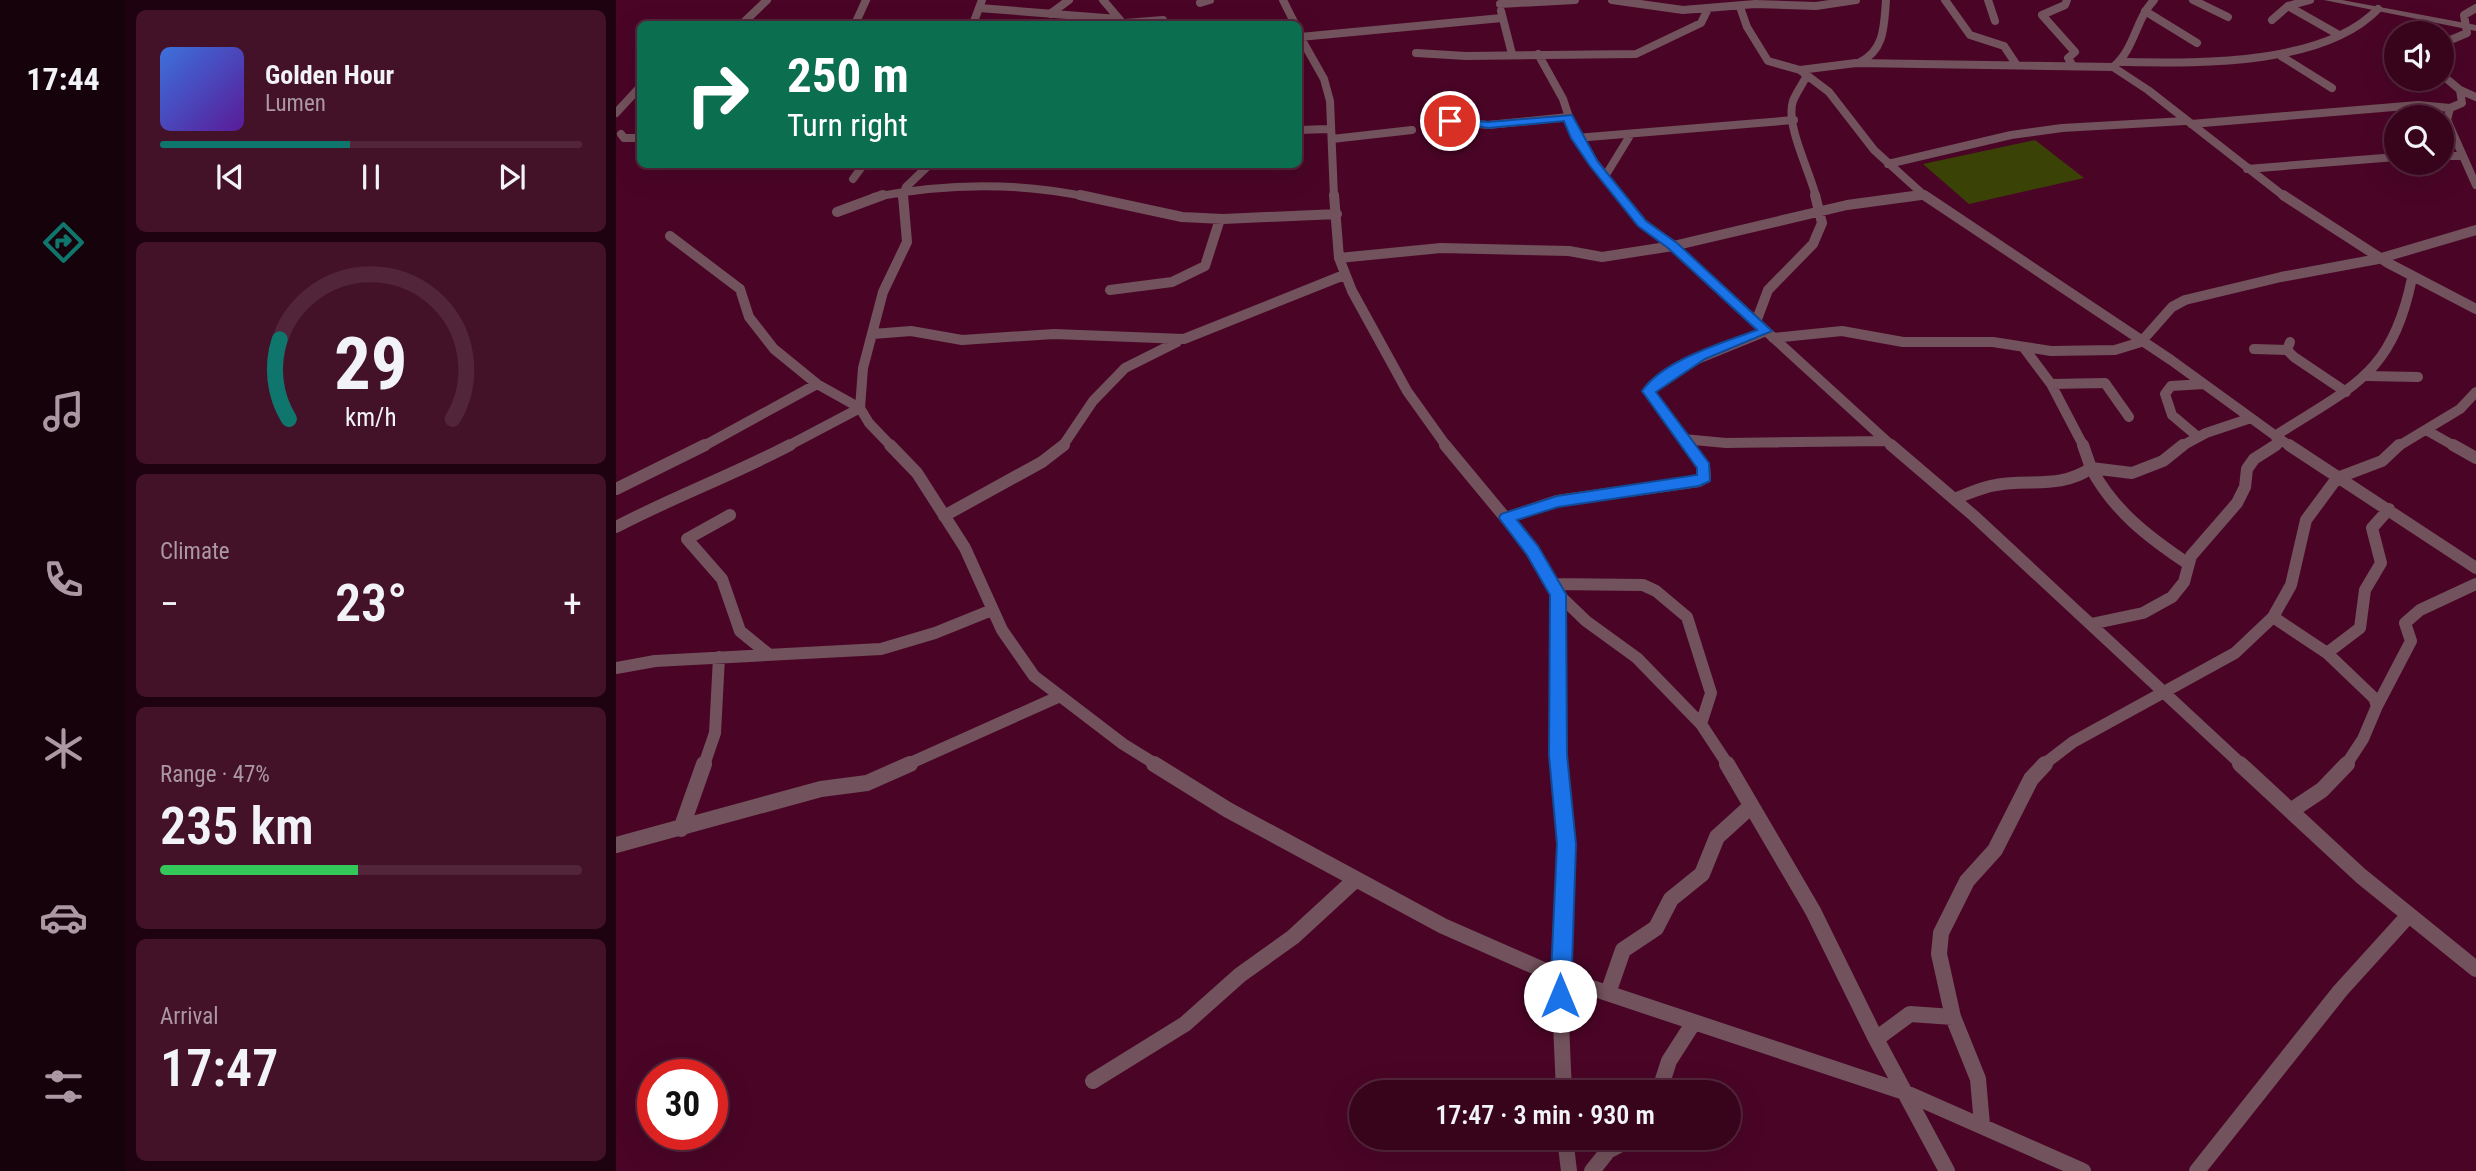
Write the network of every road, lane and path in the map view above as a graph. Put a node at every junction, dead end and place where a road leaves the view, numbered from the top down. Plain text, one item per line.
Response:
1 (767, 0) edge
2 (866, 0) edge
3 (1069, 0) edge
4 (1103, 0) edge
5 (1210, 0) edge
6 (1283, 0) edge
7 (1575, 0) edge
8 (1612, 0) edge
9 (1695, 0) edge
10 (1856, 0) edge
11 (1886, 0) edge
12 (1945, 0) edge
13 (1988, 0) edge
14 (2067, 0) edge
15 (2154, 0) edge
16 (2193, 0) edge
17 (2310, 0) edge
18 (2328, 0) edge
19 (1499, 2) edge
20 (1755, 2) edge
21 (1200, 3) dead end
22 (981, 4) edge
23 (2288, 6) junction
24 (1740, 7) junction
25 (2476, 8) edge
26 (1708, 9) junction
27 (2378, 9) junction
28 (2145, 11) junction
29 (1050, 14) junction
30 (2228, 17) dead end
31 (1502, 18) junction
32 (1163, 20) dead end
33 (2272, 20) dead end
34 (745, 21) edge
35 (856, 21) edge
36 (974, 21) edge
37 (1114, 21) edge
38 (1122, 21) edge
39 (1143, 21) edge
40 (1293, 21) edge
41 (1995, 22) dead end
42 (2464, 25) junction
43 (2476, 27) edge
44 (1302, 31) edge
45 (2339, 35) junction
46 (1302, 39) edge
47 (2454, 39) edge
48 (2197, 43) dead end
49 (1416, 53) dead end
50 (1512, 54) junction
51 (1538, 54) junction
52 (2281, 56) junction
53 (1856, 63) junction
54 (2016, 64) junction
55 (2117, 64) junction
56 (2073, 66) junction
57 (1803, 74) junction
58 (2454, 85) edge
59 (2332, 88) dead end
60 (637, 90) edge
61 (2460, 90) junction
62 (2476, 97) edge
63 (2454, 106) edge
64 (2384, 108) edge
65 (616, 113) edge
66 (1568, 117) junction
67 (1794, 120) junction
68 (1450, 121) dead end
69 (2188, 123) junction
70 (1302, 130) edge
71 (1412, 130) dead end
72 (621, 134) dead end
73 (1331, 134) junction
74 (1631, 134) junction
75 (637, 138) edge
76 (1576, 138) junction
77 (2454, 138) edge
78 (2454, 156) edge
79 (2461, 156) junction
80 (2384, 158) edge
81 (1888, 164) junction
82 (861, 168) edge
83 (926, 168) edge
84 (2247, 170) junction
85 (1604, 178) junction
86 (853, 179) dead end
87 (2476, 185) edge
88 (904, 191) junction
89 (1922, 195) junction
90 (1822, 211) junction
91 (837, 212) dead end
92 (1337, 214) junction
93 (1220, 219) junction
94 (2476, 230) edge
95 (670, 236) dead end
96 (1672, 246) junction
97 (1339, 258) junction
98 (2378, 260) junction
99 (1345, 275) junction
100 (2412, 278) junction
101 (1110, 290) dead end
102 (2476, 309) edge
103 (1756, 322) junction
104 (873, 334) junction
105 (1770, 334) junction
106 (1184, 339) junction
107 (2141, 342) junction
108 (2024, 348) junction
109 (2254, 349) dead end
110 (2367, 376) junction
111 (2418, 377) dead end
112 (817, 384) junction
113 (2052, 384) junction
114 (2205, 384) junction
115 (2346, 392) junction
116 (2476, 392) edge
117 (860, 408) junction
118 (2129, 417) dead end
119 (2251, 418) junction
120 (2426, 430) junction
121 (2198, 437) junction
122 (2279, 438) junction
123 (1683, 439) junction
124 (1886, 441) junction
125 (2476, 458) edge
126 (2091, 468) junction
127 (2337, 478) junction
128 (616, 489) edge
129 (1954, 499) junction
130 (2389, 509) junction
131 (730, 515) dead end
132 (944, 516) junction
133 (1506, 518) junction
134 (616, 527) edge
135 (2187, 563) junction
136 (2476, 568) edge
137 (2476, 584) edge
138 (1555, 589) junction
139 (992, 610) junction
140 (2273, 617) junction
141 (2091, 624) junction
142 (767, 653) junction
143 (2327, 653) junction
144 (719, 657) junction
145 (616, 668) edge
146 (2164, 692) junction
147 (1058, 696) junction
148 (2377, 706) junction
149 (1701, 723) junction
150 (1750, 807) junction
151 (2292, 810) junction
152 (681, 829) junction
153 (616, 845) edge
154 (1354, 880) junction
155 (2408, 916) junction
156 (2476, 969) edge
157 (1559, 977) junction
158 (1608, 993) junction
159 (1953, 1017) junction
160 (1694, 1022) junction
161 (1875, 1039) junction
162 (1563, 1080) edge
163 (1663, 1080) edge
164 (1093, 1081) dead end
165 (1905, 1092) junction
166 (1982, 1125) junction
167 (1566, 1150) edge
168 (1610, 1150) edge
169 (1569, 1171) edge
170 (1592, 1171) edge
171 (1947, 1171) edge
172 (2083, 1171) edge
173 (2197, 1171) edge

1 - 34 street
2 - 35 street
3 - 29 street
4 - 38 street
5 - 21 street
6 - 40 street
7 - 19 street
8 - 26 street
9 - 26 street
10 - 20 street
11 - 53 street
12 - 54 street
13 - 41 street
14 - 56 street
15 - 28 street
16 - 30 street
17 - 23 street
18 - 27 street
19 - 31 street
20 - 24 street
22 - 29 street
22 - 36 street
23 - 33 street
23 - 45 street
24 - 26 street
24 - 57 street
25 - 42 street
26 - 51 street
27 - 42 street
27 - 45 street
28 - 48 street
28 - 55 street
29 - 37 street
31 - 44 street
31 - 50 street
32 - 39 street
42 - 43 street
42 - 47 street
45 - 52 street
46 - 73 street
49 - 50 street
50 - 51 street
51 - 66 street
52 - 55 street
52 - 59 street
53 - 54 street
53 - 57 street
54 - 56 street
55 - 56 street
55 - 69 street
57 - 67 street
57 - 81 street
58 - 61 street
60 - 65 street
61 - 62 street
61 - 63 street
64 - 69 street
66 - 68 street
66 - 76 street
67 - 74 street
67 - 90 street
69 - 81 street
69 - 84 street
70 - 73 street
71 - 73 street
72 - 75 street
73 - 92 street
74 - 76 street
74 - 85 street
76 - 85 street
77 - 79 street
78 - 79 street
79 - 87 street
80 - 84 street
81 - 89 street
82 - 86 street
83 - 88 street
84 - 98 street
85 - 96 street
88 - 91 street
88 - 93 street
88 - 104 street
89 - 90 street
89 - 107 street
90 - 96 street
90 - 103 street
92 - 93 street
92 - 97 street
93 - 101 street
94 - 98 street
95 - 112 street
96 - 97 street
96 - 103 street
97 - 99 street
98 - 100 street
98 - 107 street
99 - 106 street
99 - 133 street
100 - 102 street
100 - 110 street
103 - 105 street
104 - 106 street
104 - 117 street
105 - 108 street
105 - 123 street
105 - 124 street
106 - 132 street
107 - 108 street
107 - 114 street
108 - 113 street
109 - 115 street
110 - 111 street
110 - 115 street
112 - 117 street
112 - 128 street
113 - 118 street
113 - 126 street
114 - 119 street
114 - 121 street
115 - 122 street
116 - 120 street
117 - 132 street
117 - 134 street
119 - 121 street
119 - 122 street
120 - 125 street
120 - 127 street
121 - 126 street
122 - 127 street
122 - 135 street
123 - 124 street
123 - 133 street
124 - 129 street
126 - 129 street
126 - 135 street
127 - 130 street
127 - 140 street
129 - 141 street
130 - 136 street
130 - 143 street
131 - 142 street
132 - 139 street
133 - 138 street
135 - 141 street
137 - 148 street
138 - 149 street
138 - 149 street
138 - 157 street
139 - 142 street
139 - 147 street
140 - 143 street
140 - 146 street
141 - 146 street
142 - 144 street
143 - 148 street
144 - 145 street
144 - 152 street
146 - 151 street
146 - 159 street
147 - 152 street
147 - 154 street
148 - 151 street
149 - 150 street
150 - 158 street
150 - 161 street
151 - 155 street
152 - 153 street
154 - 157 street
154 - 164 street
155 - 156 street
155 - 173 street
157 - 158 street
157 - 162 street
158 - 160 street
159 - 161 street
159 - 166 street
160 - 163 street
160 - 165 street
161 - 165 street
165 - 166 street
165 - 171 street
166 - 172 street
167 - 169 street
168 - 170 street

